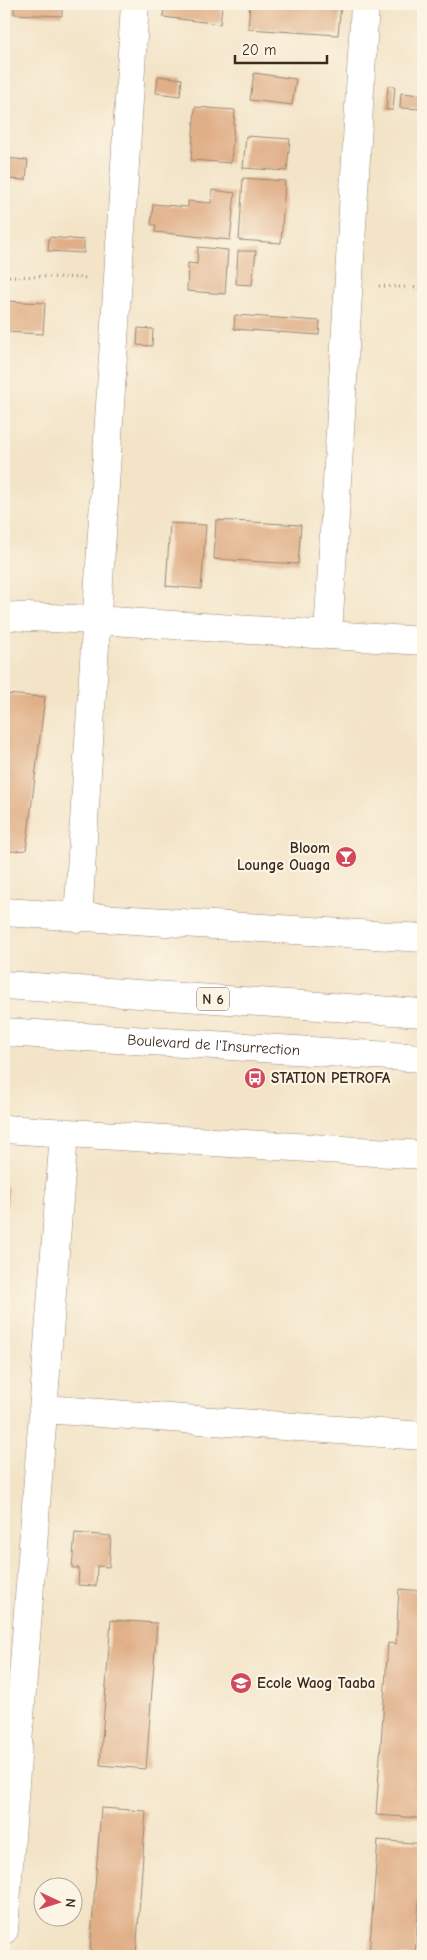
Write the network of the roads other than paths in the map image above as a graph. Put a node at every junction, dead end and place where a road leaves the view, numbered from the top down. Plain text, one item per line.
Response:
1 (135, 4) edge
2 (365, 4) edge
3 (4, 616) edge
4 (96, 620) junction
5 (328, 635) junction
6 (423, 641) edge
7 (4, 912) edge
8 (78, 918) junction
9 (423, 938) edge
10 (4, 985) edge
11 (423, 1013) edge
12 (4, 1032) edge
13 (423, 1058) edge
14 (4, 1128) edge
15 (64, 1133) junction
16 (423, 1156) edge
17 (43, 1409) junction
18 (423, 1436) edge
19 (4, 1930) edge

1 - 4 street
2 - 5 street
3 - 4 street
4 - 5 street
4 - 8 street
5 - 6 street
7 - 8 street
8 - 9 street
10 - 11 street, N 6
12 - 13 street, Boulevard de l'Insurrection
14 - 15 street
15 - 16 street
15 - 17 street
17 - 18 street
17 - 19 street

